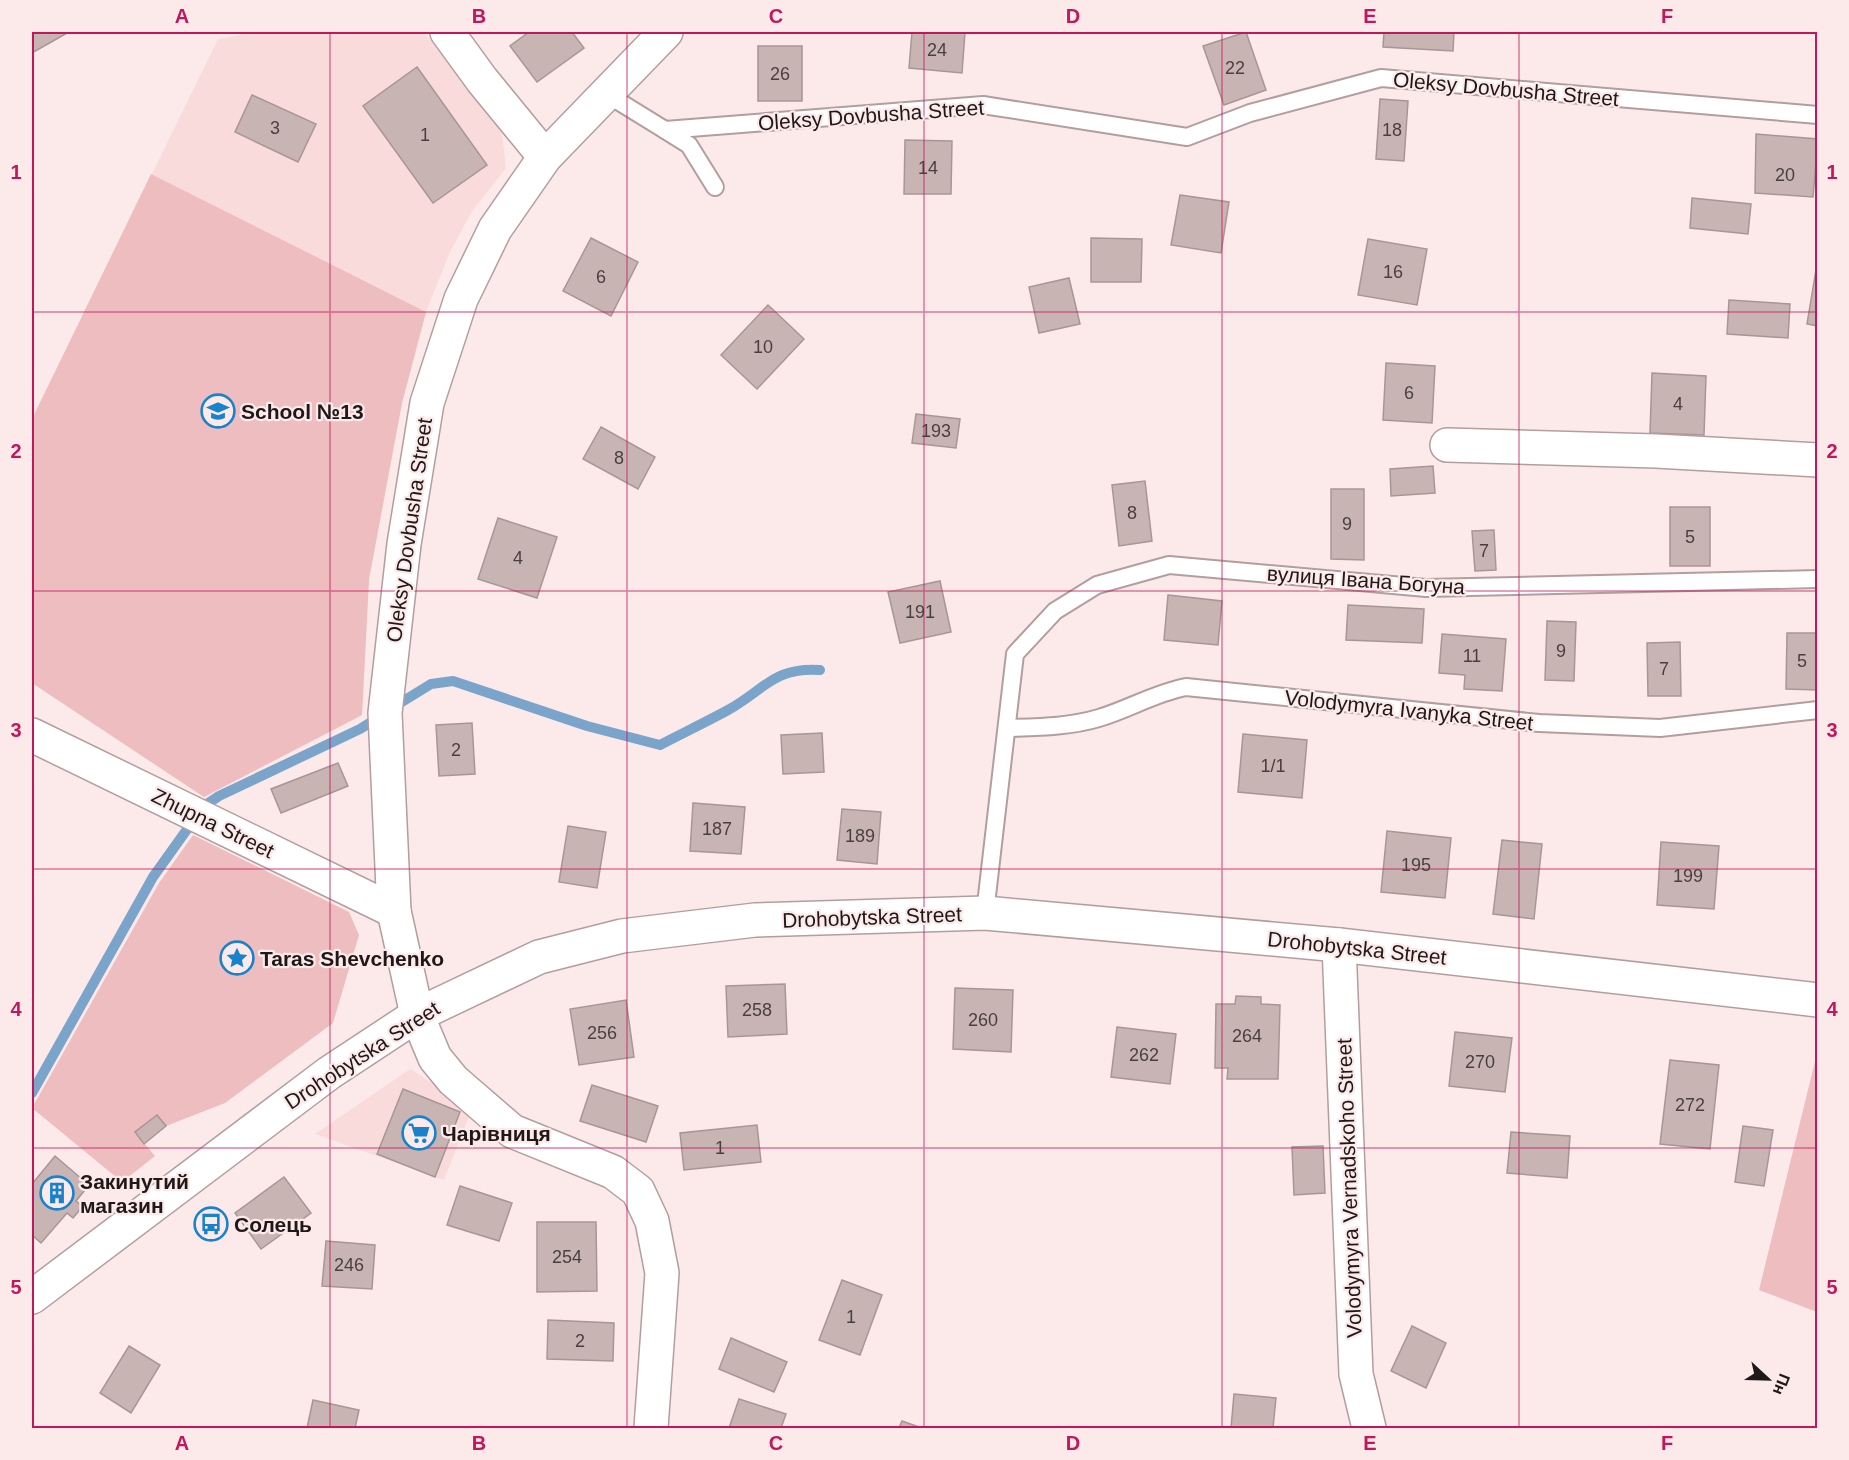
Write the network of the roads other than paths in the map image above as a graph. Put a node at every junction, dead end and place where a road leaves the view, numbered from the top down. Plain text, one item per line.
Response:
1 (447, 32) edge
2 (666, 32) edge
3 (605, 93) junction
4 (1818, 115) edge
5 (664, 130) junction
6 (545, 157) junction
7 (715, 187) dead end
8 (1447, 445) dead end
9 (1818, 460) edge
10 (1818, 579) edge
11 (1818, 710) edge
12 (1007, 728) junction
13 (32, 735) edge
14 (394, 911) junction
15 (985, 914) junction
16 (1339, 945) junction
17 (1818, 1000) edge
18 (417, 1016) junction
19 (32, 1297) edge
20 (651, 1428) edge
21 (1370, 1428) edge

1 - 6 street
2 - 3 street, Oleksy Dovbusha Street
3 - 5 lane
3 - 6 street, Oleksy Dovbusha Street
4 - 5 lane, Oleksy Dovbusha Street
5 - 7 lane
6 - 14 street, Oleksy Dovbusha Street
8 - 9 street
10 - 12 lane, вулиця Івана Богуна
11 - 12 lane, Volodymyra Ivanyka Street
12 - 15 lane
13 - 14 street, Zhupna Street
14 - 18 street, Oleksy Dovbusha Street
15 - 16 street, Drohobytska Street
15 - 18 street, Drohobytska Street
16 - 17 street, Drohobytska Street
16 - 21 street, Volodymyra Vernadskoho Street
18 - 19 street, Drohobytska Street
18 - 20 street, Oleksy Dovbusha Street

